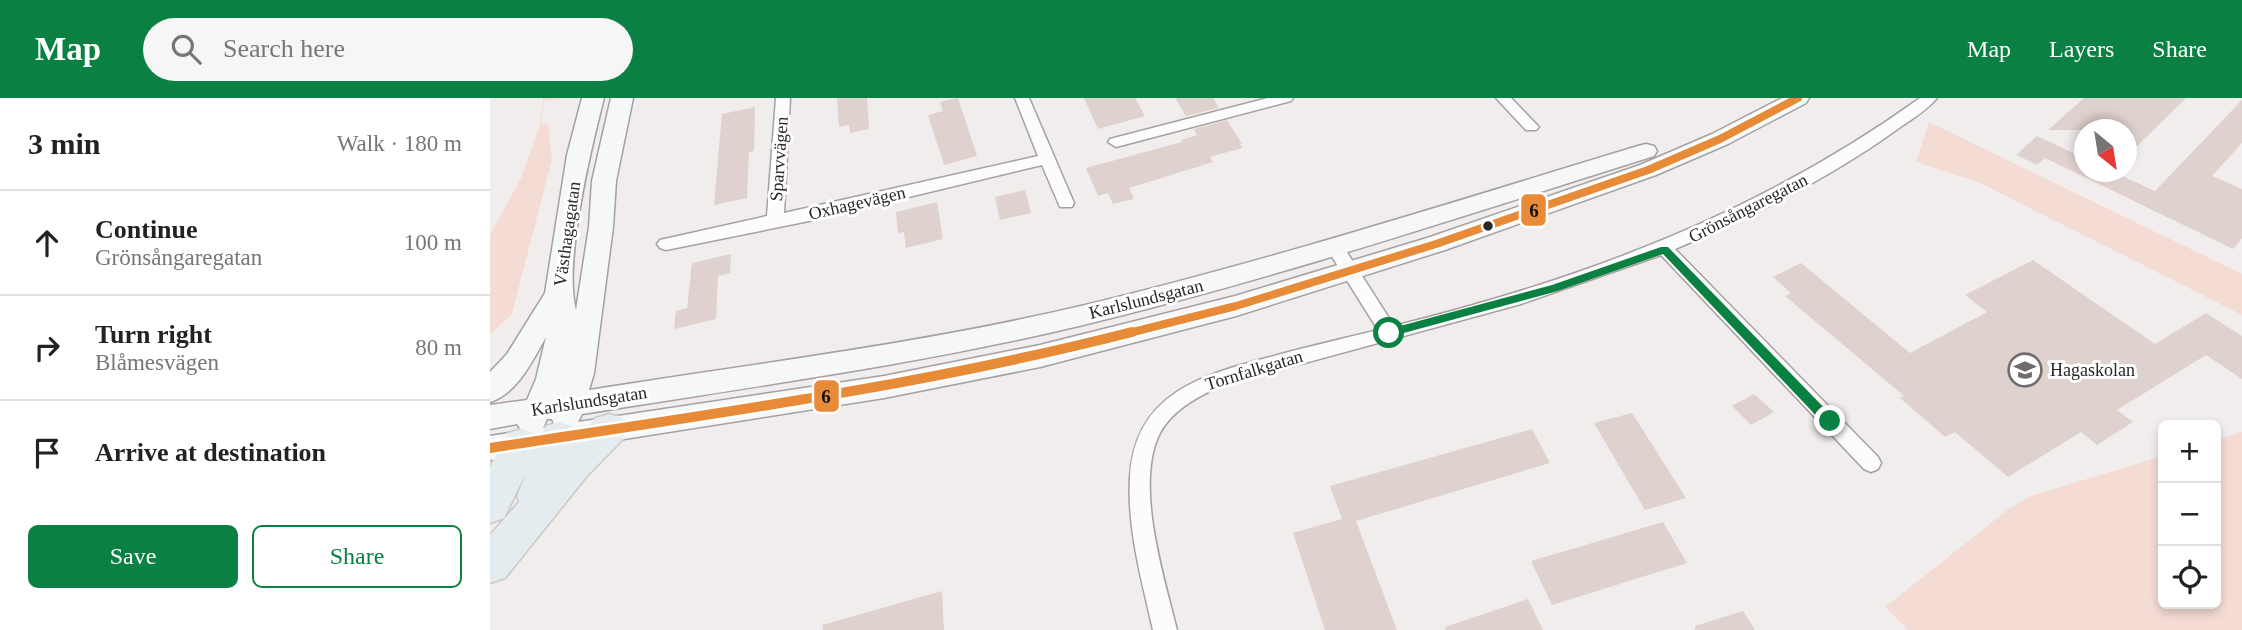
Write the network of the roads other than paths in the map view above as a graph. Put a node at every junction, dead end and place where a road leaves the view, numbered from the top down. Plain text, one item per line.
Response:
1 (593, 98) edge
2 (622, 98) edge
3 (783, 98) edge
4 (1022, 98) edge
5 (1286, 98) edge
6 (1503, 98) edge
7 (1930, 98) edge
8 (1267, 100) edge
9 (1791, 101) edge
10 (1531, 127) dead end
11 (1116, 142) dead end
12 (1047, 159) junction
13 (1066, 203) dead end
14 (775, 220) junction
15 (666, 244) dead end
16 (1335, 247) junction
17 (1665, 249) junction
18 (1351, 271) junction
19 (558, 293) junction
20 (1389, 333) junction
21 (490, 391) edge
22 (490, 417) edge
23 (556, 417) junction
24 (609, 429) junction
25 (505, 446) edge
26 (1871, 463) dead end
27 (490, 506) edge
28 (530, 516) junction
29 (490, 565) edge
30 (1165, 630) edge

1 - 19 main road, Västhagagatan
2 - 23 main road, Västhagagatan
3 - 14 street, Sparvvägen
4 - 12 street
5 - 8 street
6 - 10 street
7 - 17 street, Grönsångaregatan
8 - 11 street
9 - 16 main road, Karlslundsgatan
9 - 18 main road, Karlslundsgatan
12 - 13 street
12 - 14 street, Oxhagevägen
14 - 15 street, Oxhagevägen
16 - 18 street
16 - 23 main road, Karlslundsgatan
17 - 20 street, Grönsångaregatan
17 - 26 street
18 - 20 street
18 - 24 main road, Karlslundsgatan
19 - 21 main road
19 - 23 main road, Västhagagatan
20 - 30 street, Tornfalkgatan
22 - 23 main road, Karlslundsgatan
23 - 24 main road, Karlslundsgatan
23 - 25 main road, Karlslundsgatan
23 - 28 highway
24 - 28 highway
25 - 27 highway
28 - 29 highway

